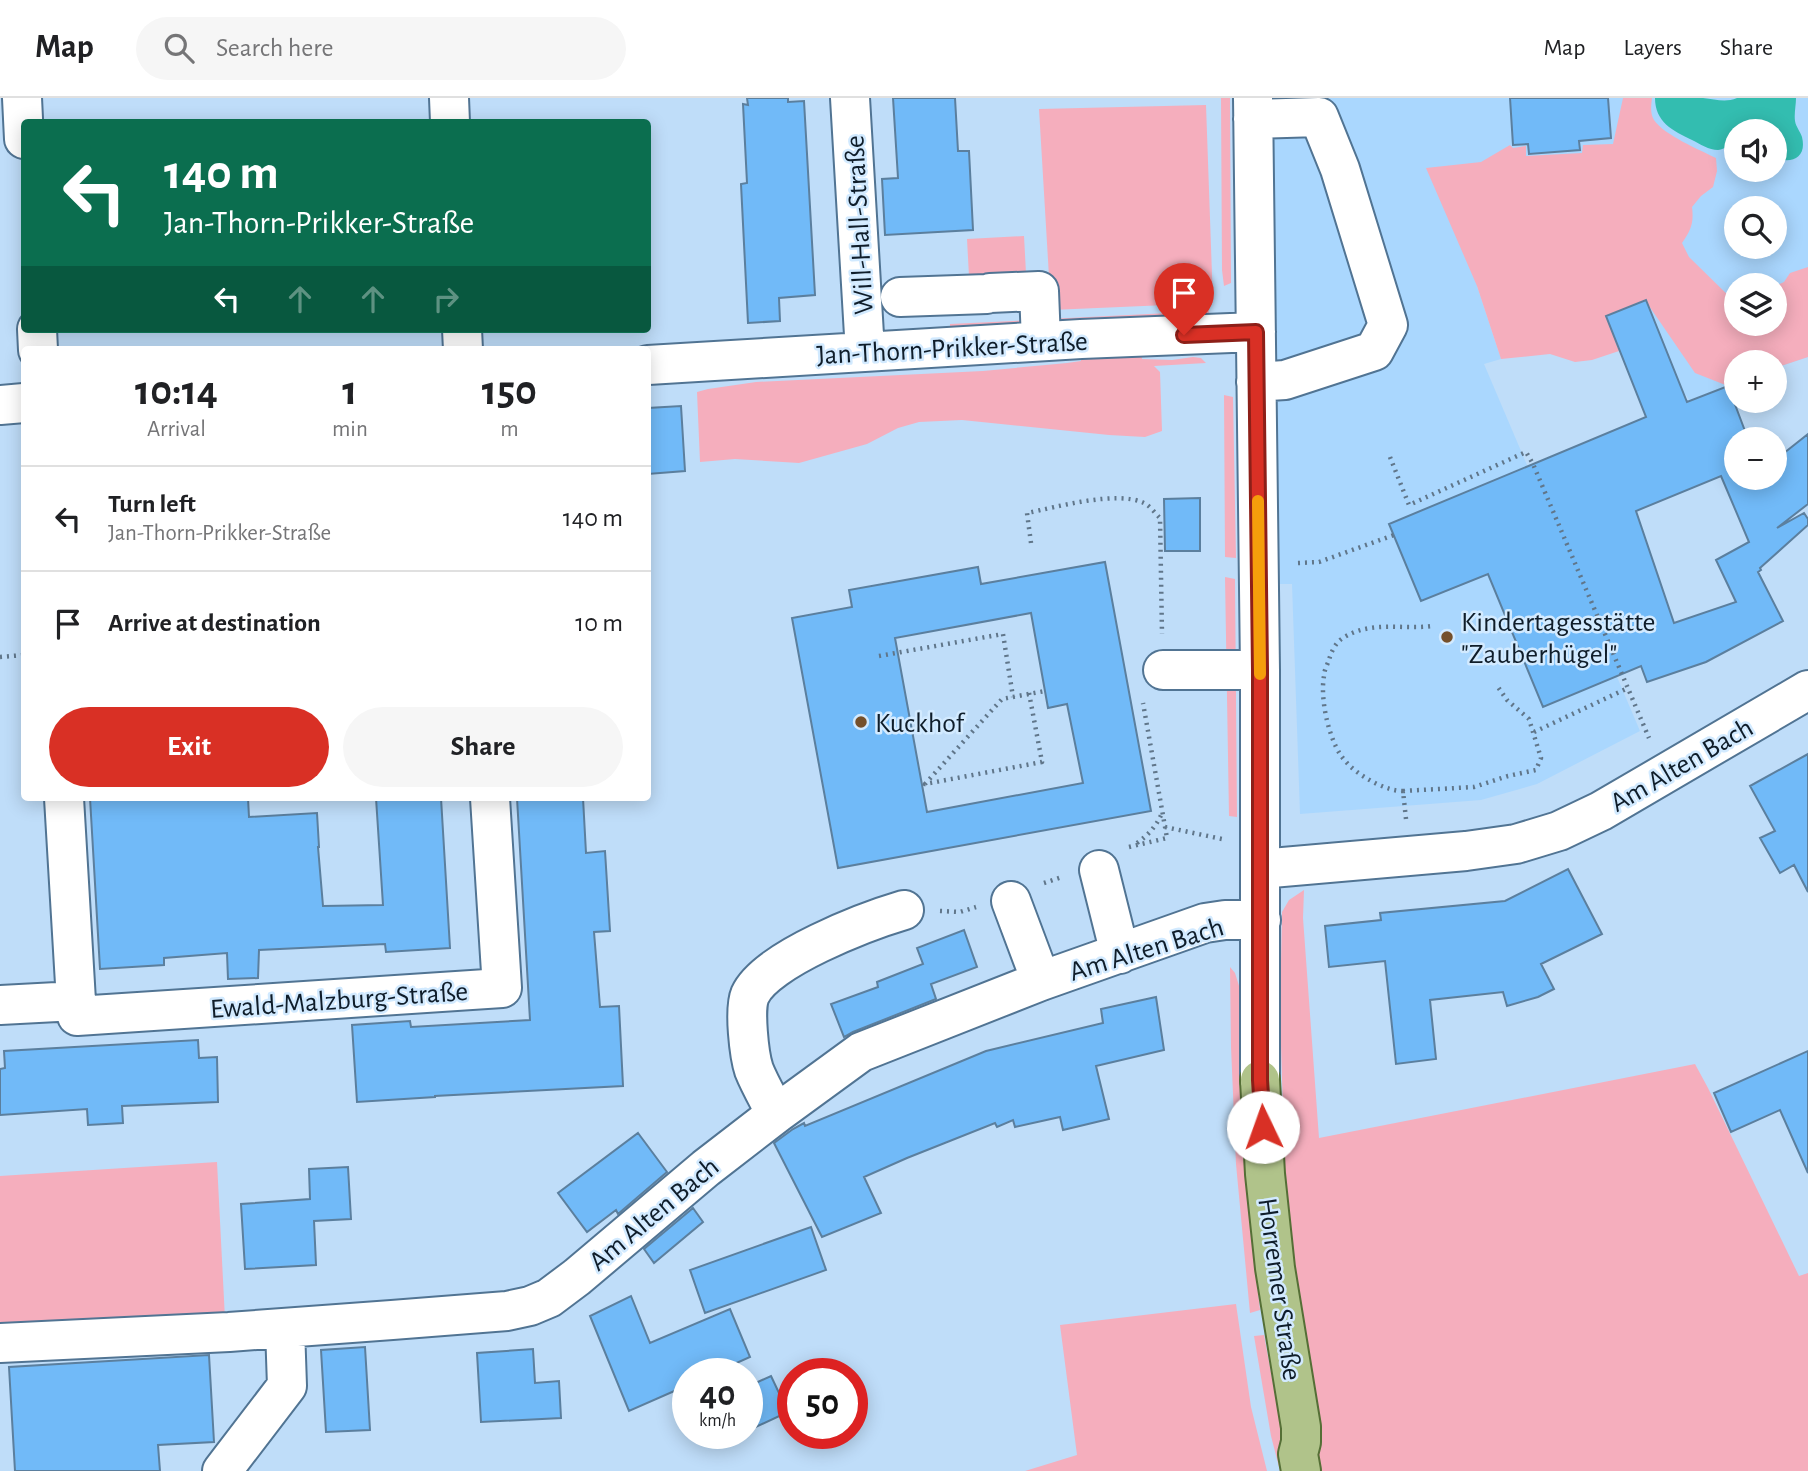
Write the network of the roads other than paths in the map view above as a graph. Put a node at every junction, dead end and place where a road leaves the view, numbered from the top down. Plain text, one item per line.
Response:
1 (22, 98) edge
2 (449, 98) edge
3 (850, 98) edge
4 (1319, 108) edge
5 (1253, 109) edge
6 (23, 119) edge
7 (450, 119) edge
8 (942, 295) junction
9 (900, 297) dead end
10 (1256, 332) junction
11 (1041, 341) junction
12 (944, 347) junction
13 (865, 352) junction
14 (651, 365) edge
15 (1256, 382) junction
16 (21, 403) edge
17 (0, 405) edge
18 (1163, 670) road end
19 (1260, 670) junction
20 (1808, 690) edge
21 (64, 801) edge
22 (490, 801) edge
23 (1096, 864) road end
24 (1260, 869) junction
25 (1009, 897) road end
26 (904, 909) road end
27 (1261, 920) junction
28 (1120, 954) junction
29 (1041, 981) junction
30 (76, 1001) junction
31 (0, 1005) edge
32 (1260, 1080) joint
33 (776, 1114) junction
34 (285, 1328) junction
35 (0, 1343) edge
36 (222, 1471) edge
37 (1301, 1471) edge

1 - 6 street
2 - 7 street
3 - 13 street, Will-Hall-Straße
4 - 5 street
4 - 15 street
5 - 10 street, Horremer Straße
8 - 9 street
8 - 11 street
8 - 12 street
10 - 11 street, Jan-Thorn-Prikker-Straße
10 - 15 street, Horremer Straße
11 - 12 street, Jan-Thorn-Prikker-Straße
12 - 13 street, Jan-Thorn-Prikker-Straße
13 - 14 street, Jan-Thorn-Prikker-Straße
15 - 19 street, Horremer Straße
16 - 17 street
18 - 19 street
19 - 24 street, Horremer Straße
20 - 24 street, Am Alten Bach
21 - 30 street
22 - 30 street, Ewald-Malzburg-Straße
23 - 28 street
24 - 27 street, Horremer Straße
25 - 29 street
26 - 33 street
27 - 28 street, Am Alten Bach
27 - 32 street, Horremer Straße
28 - 29 street, Am Alten Bach
29 - 33 street, Am Alten Bach
30 - 31 street
32 - 37 main road, Horremer Straße
33 - 34 street, Am Alten Bach
34 - 35 street, Am Alten Bach
34 - 36 street

